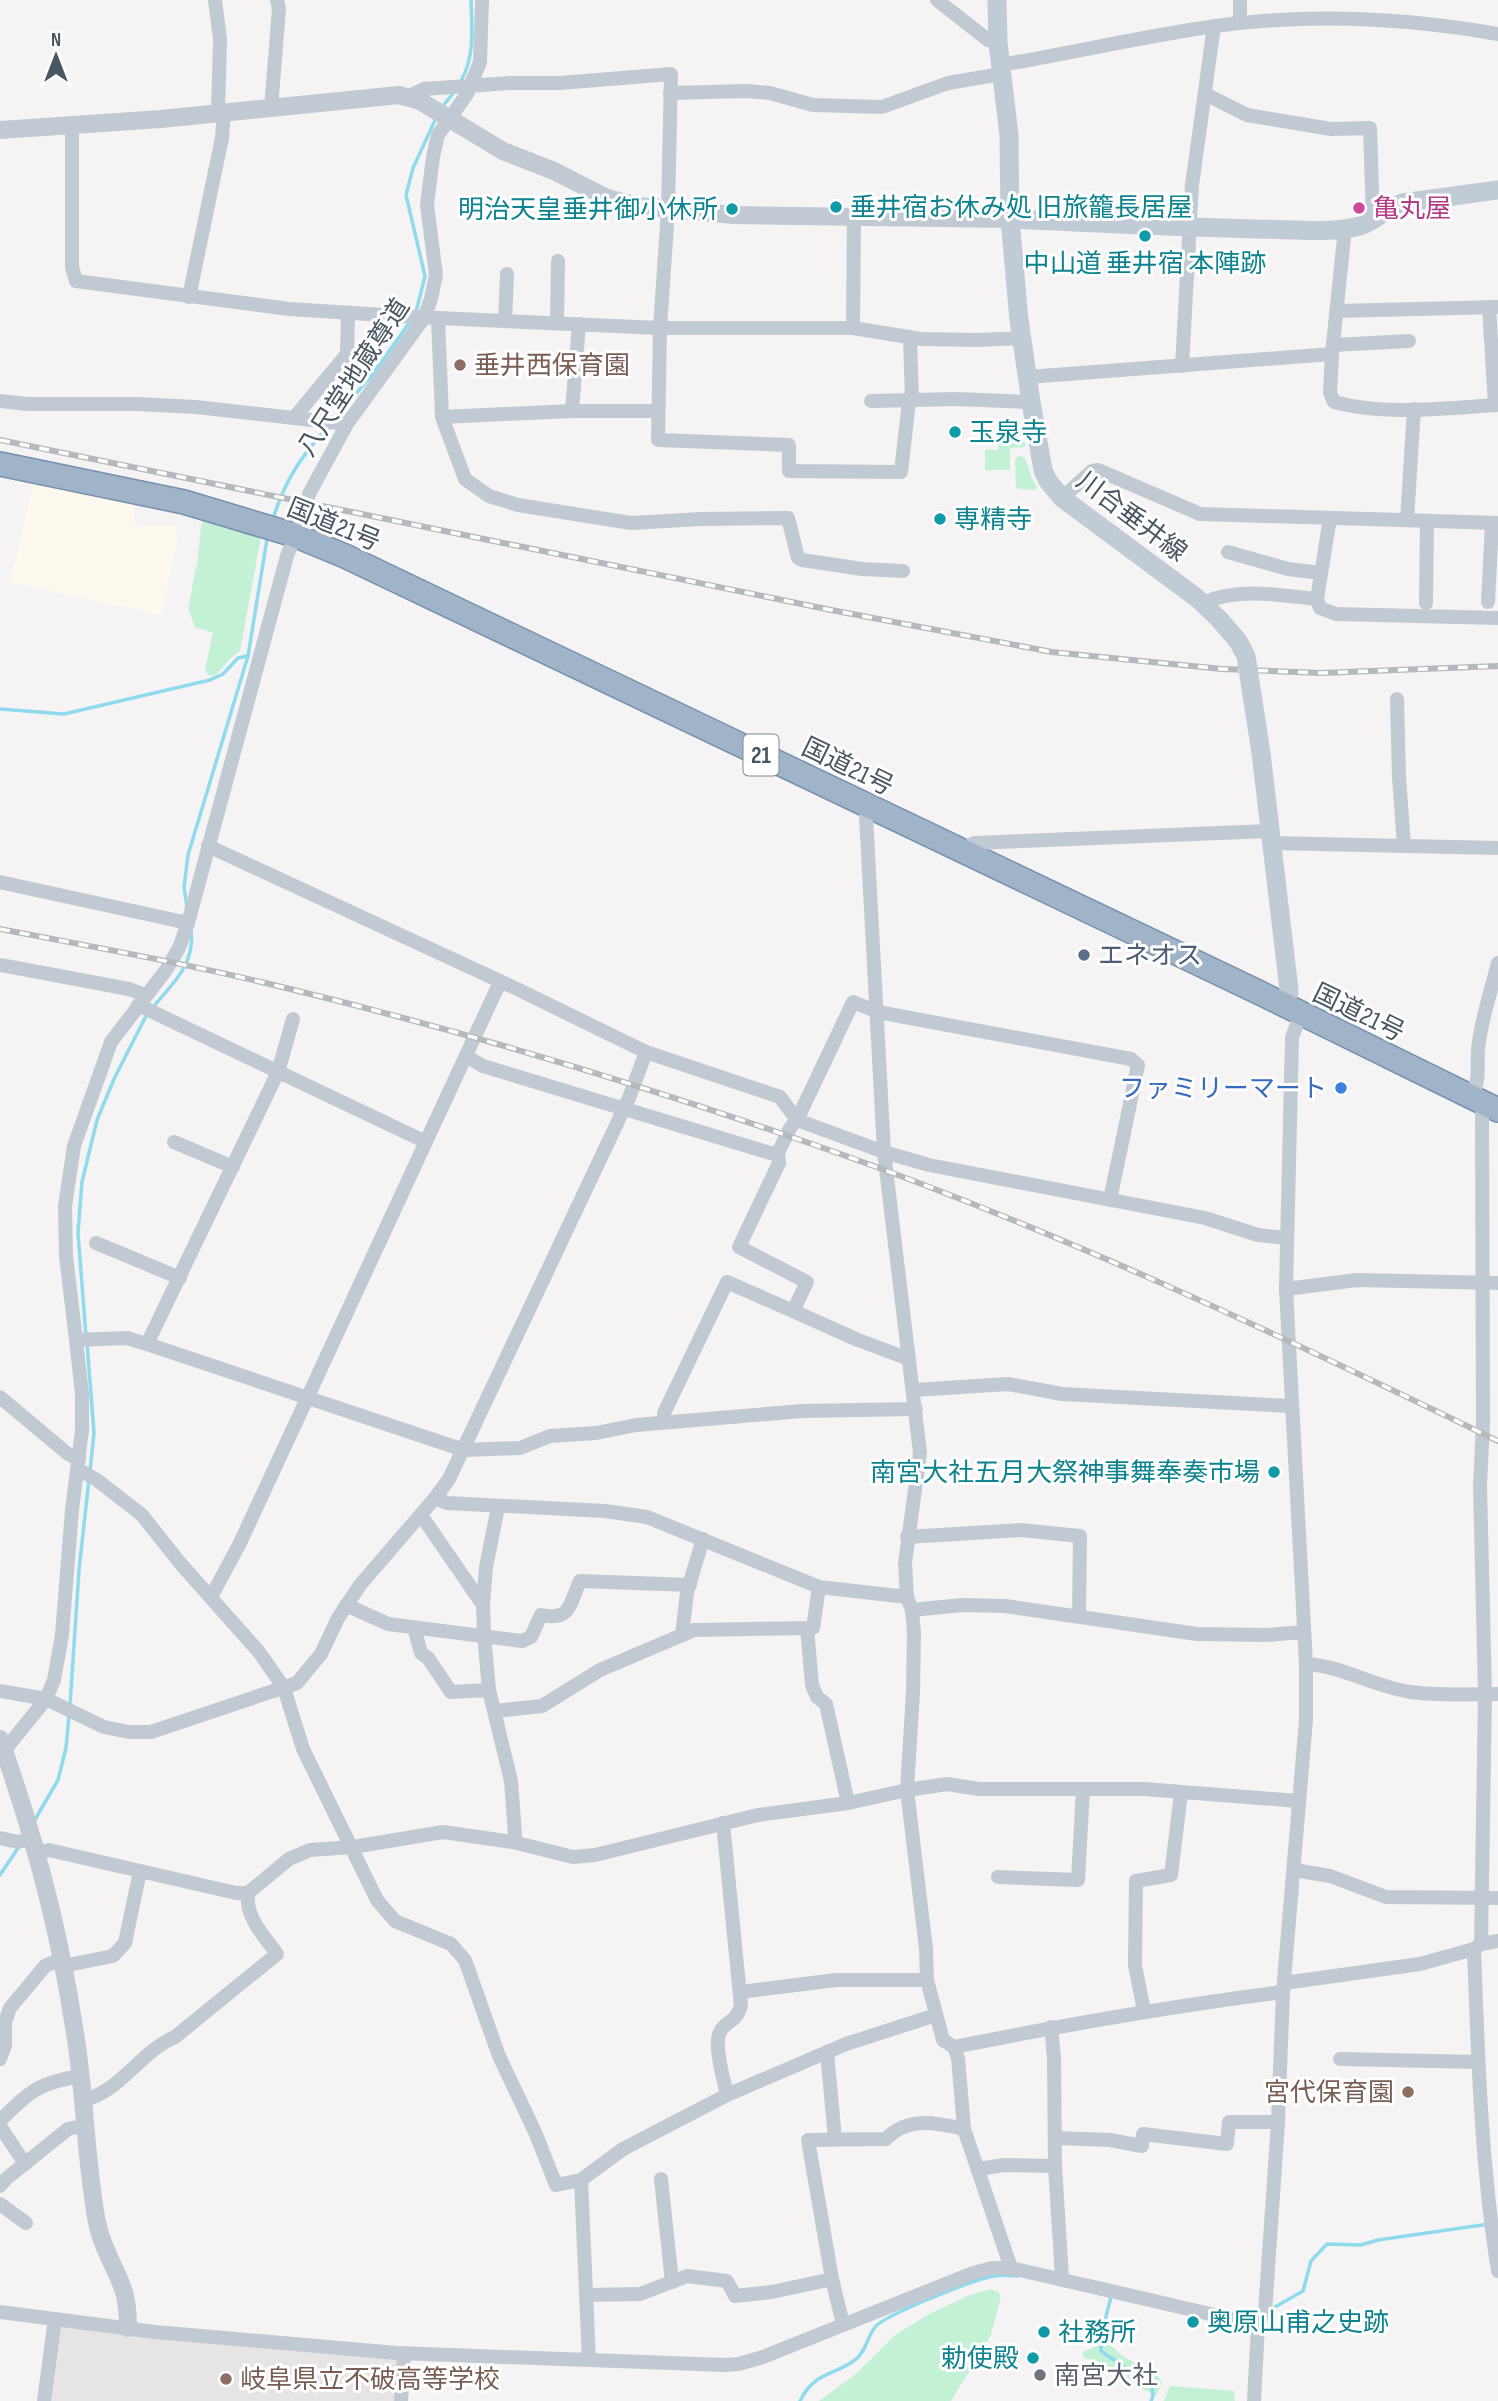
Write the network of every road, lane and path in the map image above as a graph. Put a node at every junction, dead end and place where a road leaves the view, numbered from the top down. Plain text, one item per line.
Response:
1 (215, 0) edge
2 (277, 0) edge
3 (482, 0) edge
4 (937, 0) edge
5 (998, 0) edge
6 (1240, 0) edge
7 (1240, 23) junction
8 (1214, 26) junction
9 (1498, 34) edge
10 (998, 43) junction
11 (1001, 70) junction
12 (471, 85) junction
13 (670, 93) junction
14 (1205, 94) junction
15 (409, 96) junction
16 (271, 108) junction
17 (221, 113) junction
18 (441, 114) junction
19 (72, 125) junction
20 (0, 130) edge
21 (1498, 190) edge
22 (668, 210) junction
23 (854, 217) junction
24 (1010, 219) junction
25 (1373, 221) junction
26 (1188, 227) junction
27 (1345, 228) junction
28 (558, 261) dead end
29 (507, 274) dead end
30 (188, 297) junction
31 (1494, 307) edge
32 (1336, 311) junction
33 (348, 313) junction
34 (420, 317) junction
35 (505, 321) junction
36 (557, 323) junction
37 (579, 324) junction
38 (660, 328) junction
39 (853, 328) junction
40 (910, 338) junction
41 (1022, 338) junction
42 (1409, 341) dead end
43 (1333, 350) junction
44 (1182, 366) junction
45 (1028, 377) junction
46 (912, 399) junction
47 (0, 401) edge
48 (871, 401) dead end
49 (1031, 402) junction
50 (1497, 405) edge
51 (1414, 409) junction
52 (572, 411) junction
53 (658, 411) junction
54 (442, 417) junction
55 (294, 418) junction
56 (346, 424) junction
57 (0, 464) edge
58 (1062, 498) junction
59 (1330, 518) junction
60 (1407, 520) junction
61 (1427, 521) junction
62 (1495, 523) edge
63 (294, 535) junction
64 (1228, 552) dead end
65 (903, 571) dead end
66 (1321, 573) junction
67 (1317, 599) junction
68 (1488, 602) dead end
69 (1202, 603) junction
70 (1426, 603) dead end
71 (1498, 618) edge
72 (1397, 699) dead end
73 (869, 806) junction
74 (1270, 837) junction
75 (208, 846) junction
76 (1404, 846) junction
77 (1498, 848) edge
78 (961, 851) junction
79 (0, 882) edge
80 (188, 923) junction
81 (1498, 963) edge
82 (0, 965) edge
83 (500, 982) junction
84 (142, 1000) junction
85 (1292, 1011) junction
86 (878, 1012) junction
87 (293, 1018) dead end
88 (646, 1052) junction
89 (466, 1056) junction
90 (278, 1072) junction
91 (1486, 1104) edge
92 (624, 1109) junction
93 (797, 1120) junction
94 (174, 1142) dead end
95 (426, 1142) junction
96 (884, 1152) junction
97 (778, 1153) junction
98 (233, 1167) junction
99 (1111, 1200) junction
100 (1287, 1238) junction
101 (96, 1243) dead end
102 (180, 1278) junction
103 (1482, 1282) junction
104 (1498, 1283) edge
105 (1286, 1289) junction
106 (793, 1311) junction
107 (84, 1339) junction
108 (147, 1344) junction
109 (909, 1359) junction
110 (914, 1390) junction
111 (0, 1397) edge
112 (307, 1399) junction
113 (1291, 1406) junction
114 (916, 1409) junction
115 (1498, 1415) edge
116 (664, 1422) junction
117 (1483, 1423) junction
118 (464, 1450) junction
119 (80, 1468) junction
120 (435, 1498) junction
121 (498, 1507) junction
122 (421, 1515) junction
123 (907, 1537) junction
124 (703, 1539) junction
125 (690, 1585) junction
126 (819, 1587) junction
127 (211, 1597) junction
128 (909, 1604) junction
129 (346, 1605) junction
130 (483, 1605) junction
131 (1079, 1616) junction
132 (414, 1627) junction
133 (807, 1628) junction
134 (1304, 1632) junction
135 (484, 1635) junction
136 (682, 1635) junction
137 (1306, 1664) junction
138 (284, 1688) junction
139 (489, 1690) junction
140 (0, 1691) edge
141 (1491, 1694) edge
142 (46, 1699) junction
143 (495, 1711) junction
144 (3, 1753) edge
145 (1083, 1789) junction
146 (907, 1790) junction
147 (1181, 1793) junction
148 (1299, 1801) junction
149 (848, 1803) junction
150 (723, 1823) junction
151 (0, 1838) edge
152 (513, 1842) junction
153 (34, 1846) junction
154 (353, 1847) junction
155 (1294, 1870) junction
156 (140, 1871) junction
157 (998, 1877) dead end
158 (247, 1893) junction
159 (1491, 1898) edge
160 (1498, 1941) edge
161 (1478, 1947) junction
162 (62, 1963) junction
163 (927, 1980) junction
164 (1283, 1987) junction
165 (740, 1992) junction
166 (1144, 2011) junction
167 (936, 2015) junction
168 (1051, 2027) junction
169 (954, 2047) junction
170 (827, 2052) junction
171 (0, 2059) edge
172 (1339, 2059) dead end
173 (1478, 2062) junction
174 (81, 2076) junction
175 (727, 2095) junction
176 (84, 2100) junction
177 (1278, 2122) junction
178 (0, 2124) edge
179 (86, 2125) junction
180 (964, 2129) junction
181 (1055, 2138) junction
182 (835, 2139) junction
183 (25, 2164) junction
184 (1055, 2166) junction
185 (978, 2169) junction
186 (661, 2179) dead end
187 (581, 2180) junction
188 (0, 2186) edge
189 (0, 2204) edge
190 (1493, 2218) edge
191 (26, 2223) dead end
192 (1011, 2268) junction
193 (1498, 2271) edge
194 (1062, 2278) junction
195 (832, 2279) junction
196 (672, 2282) junction
197 (586, 2295) junction
198 (0, 2312) edge
199 (55, 2319) junction
200 (843, 2324) junction
201 (1258, 2325) junction
202 (128, 2328) junction
203 (404, 2353) junction
204 (589, 2360) junction
205 (44, 2401) edge
206 (401, 2401) edge
207 (1254, 2401) edge

1 - 17 street
2 - 16 street
3 - 12 street, 八尺堂地蔵尊道
4 - 10 street
5 - 10 main road, 川合垂井線
6 - 7 street
7 - 8 street
7 - 9 street
8 - 11 street
8 - 14 street
10 - 11 main road, 川合垂井線
11 - 13 street
11 - 24 main road, 川合垂井線
12 - 13 street
12 - 15 street
12 - 18 street, 八尺堂地蔵尊道
13 - 22 street
14 - 25 street
14 - 26 street
15 - 16 street
15 - 18 street
16 - 17 street
17 - 19 street
17 - 30 street
18 - 22 street
18 - 34 street, 八尺堂地蔵尊道
19 - 20 street
19 - 30 street
21 - 25 main road
22 - 23 street
22 - 38 street
23 - 24 street
23 - 39 street
24 - 26 main road
24 - 41 main road, 川合垂井線
25 - 27 main road
26 - 27 main road
26 - 44 street
27 - 32 street
28 - 36 street
29 - 35 street
30 - 33 street
31 - 32 street
31 - 50 street
32 - 43 street
33 - 34 street
33 - 55 street
34 - 35 street
34 - 54 street
34 - 56 street, 八尺堂地蔵尊道
35 - 36 street
36 - 37 street
37 - 38 street
37 - 52 street
38 - 39 street
38 - 53 street
39 - 40 street
40 - 41 street
40 - 46 street
41 - 45 main road, 川合垂井線
42 - 43 street
43 - 44 street
43 - 51 street
44 - 45 street
45 - 49 main road, 川合垂井線
46 - 48 street
46 - 49 street
46 - 53 street
47 - 55 street
49 - 58 main road, 川合垂井線
50 - 51 street
51 - 60 street
52 - 53 street
52 - 54 street
54 - 65 street
55 - 56 street
56 - 63 street, 八尺堂地蔵尊道
57 - 63 highway, 国道21号 / 21
58 - 59 street
58 - 69 main road, 川合垂井線
59 - 60 street
59 - 66 street
60 - 61 street
61 - 62 street
61 - 70 street
62 - 68 street
63 - 73 highway, 国道21号 / 21
63 - 75 street, 八尺堂地蔵尊道
64 - 66 street
66 - 67 street
67 - 69 street
67 - 71 street
69 - 74 main road, 川合垂井線, bridge
72 - 76 street
73 - 78 highway, 国道21号 / 21
73 - 86 street
74 - 76 street
74 - 78 street
74 - 85 main road, 川合垂井線
75 - 80 street, 八尺堂地蔵尊道
75 - 83 street
76 - 77 street
78 - 85 highway, 国道21号 / 21
79 - 80 street
80 - 84 street, 八尺堂地蔵尊道
81 - 91 street
82 - 84 street
83 - 88 street
83 - 89 street
84 - 90 street
84 - 107 street, 八尺堂地蔵尊道
85 - 91 highway, 国道21号 / 21
85 - 100 street
86 - 93 street
86 - 96 street
86 - 99 street
87 - 90 street
88 - 92 street
88 - 93 street
89 - 92 street
89 - 95 street
90 - 95 street
90 - 98 street
91 - 103 street
92 - 97 street
92 - 118 street
93 - 96 street
93 - 97 street
94 - 98 street
95 - 112 street
96 - 99 street
96 - 109 street
97 - 106 street
98 - 102 street
99 - 100 street
100 - 105 street
101 - 102 street
102 - 108 street
103 - 104 street
103 - 105 street
103 - 117 street
105 - 113 street
106 - 109 street
106 - 116 street
107 - 108 street
107 - 119 street, 八尺堂地蔵尊道
108 - 112 street
109 - 110 street
110 - 113 street
110 - 114 street
111 - 119 street
112 - 118 street
112 - 127 street
113 - 134 street
114 - 116 street
114 - 123 street
115 - 117 street
116 - 118 street
117 - 141 street
118 - 120 street
119 - 127 street
119 - 142 street, 八尺堂地蔵尊道
120 - 121 street
120 - 122 street
121 - 124 street
121 - 130 street
122 - 129 street
122 - 130 street
123 - 128 street
123 - 131 street
124 - 125 street
124 - 126 street
125 - 135 street
125 - 136 street
126 - 128 street
126 - 133 street
127 - 138 street
128 - 131 street
128 - 146 street
129 - 132 street
129 - 138 street
130 - 135 street
131 - 134 street
132 - 135 street
132 - 139 street
133 - 136 street
133 - 149 street
134 - 137 street
135 - 139 street
136 - 143 street
137 - 141 street
137 - 148 street
138 - 142 street
138 - 154 street
139 - 143 street
140 - 142 street
141 - 159 street
142 - 144 street
143 - 152 street
144 - 153 street
145 - 146 street
145 - 147 street
145 - 157 street
146 - 149 street
146 - 163 street
147 - 148 street
147 - 166 street
148 - 155 street
149 - 150 street
150 - 152 street
150 - 165 street
151 - 153 street
152 - 154 street
153 - 156 street
153 - 162 street
154 - 158 street
154 - 187 street
155 - 159 street
155 - 164 street
156 - 158 street
156 - 162 street
158 - 176 street
159 - 161 street
160 - 161 street
161 - 164 street
161 - 173 street
162 - 171 street
162 - 174 street
163 - 165 street
163 - 167 street
164 - 166 street
164 - 177 street
165 - 175 street
166 - 168 street
167 - 169 street
167 - 170 street
168 - 169 street
168 - 181 street
169 - 180 street
170 - 175 street
170 - 182 street
172 - 173 street
173 - 190 street
174 - 176 street
174 - 178 street
175 - 187 street
176 - 179 street
177 - 181 street
177 - 201 street
178 - 183 street
179 - 183 street
179 - 202 street
180 - 182 street
180 - 185 street
181 - 184 street
182 - 195 street
183 - 188 street
184 - 185 street
184 - 194 street
185 - 192 street
186 - 196 street
187 - 197 street
189 - 191 street
190 - 193 street
192 - 194 street
192 - 200 street
194 - 201 street
195 - 196 street
195 - 200 street
196 - 197 street
197 - 204 street
198 - 199 street
199 - 202 street
199 - 205 street
200 - 204 street
201 - 207 street
202 - 203 street
203 - 204 street
203 - 206 street

